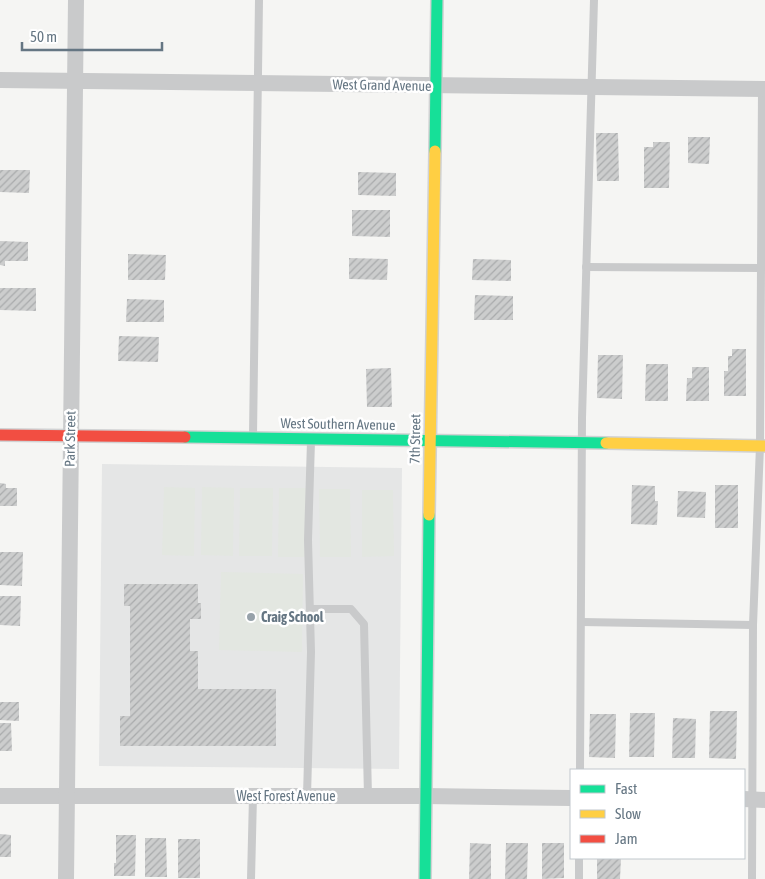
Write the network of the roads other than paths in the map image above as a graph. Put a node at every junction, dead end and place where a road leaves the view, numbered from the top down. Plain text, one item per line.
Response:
1 (76, 0) edge
2 (259, 0) edge
3 (437, 0) edge
4 (594, 0) edge
5 (0, 80) edge
6 (75, 80) junction
7 (258, 83) junction
8 (436, 86) junction
9 (591, 86) junction
10 (764, 89) edge
11 (586, 267) junction
12 (761, 268) junction
13 (0, 435) edge
14 (70, 436) junction
15 (253, 438) junction
16 (311, 439) junction
17 (430, 440) junction
18 (582, 443) junction
19 (762, 446) edge
20 (310, 608) junction
21 (582, 622) junction
22 (753, 625) junction
23 (580, 769) edge
24 (0, 796) edge
25 (253, 796) junction
26 (307, 796) junction
27 (368, 796) junction
28 (426, 796) junction
29 (67, 797) junction
30 (570, 798) edge
31 (754, 799) edge
32 (579, 859) edge
33 (66, 879) edge
34 (251, 879) edge
35 (425, 879) edge
36 (579, 879) edge
37 (752, 879) edge

1 - 6 street, Park Street
2 - 7 lane
3 - 8 street, 7th Street
4 - 9 lane
5 - 6 street, West Grand Avenue
6 - 7 street, West Grand Avenue
6 - 14 street, Park Street
7 - 8 street, West Grand Avenue
7 - 15 lane
8 - 9 street, West Grand Avenue
8 - 17 street, 7th Street
9 - 10 street, West Grand Avenue
9 - 11 lane
10 - 12 lane
11 - 12 lane
11 - 18 lane
12 - 19 lane
13 - 14 street, West Southern Avenue
14 - 15 street, West Southern Avenue
14 - 29 street, Park Street
15 - 16 street, West Southern Avenue
16 - 17 street, West Southern Avenue
16 - 20 lane
17 - 18 street, West Southern Avenue
17 - 28 street, 7th Street
18 - 19 street, West Southern Avenue
18 - 21 lane
19 - 22 lane
20 - 26 lane
20 - 27 lane
21 - 22 lane
21 - 23 lane
22 - 31 lane
24 - 29 street, West Forest Avenue
25 - 26 street, West Forest Avenue
25 - 29 street, West Forest Avenue
25 - 34 lane
26 - 27 street, West Forest Avenue
27 - 28 street, West Forest Avenue
28 - 30 street, West Forest Avenue
28 - 35 street, 7th Street
29 - 33 street, Park Street
31 - 37 lane
32 - 36 lane

